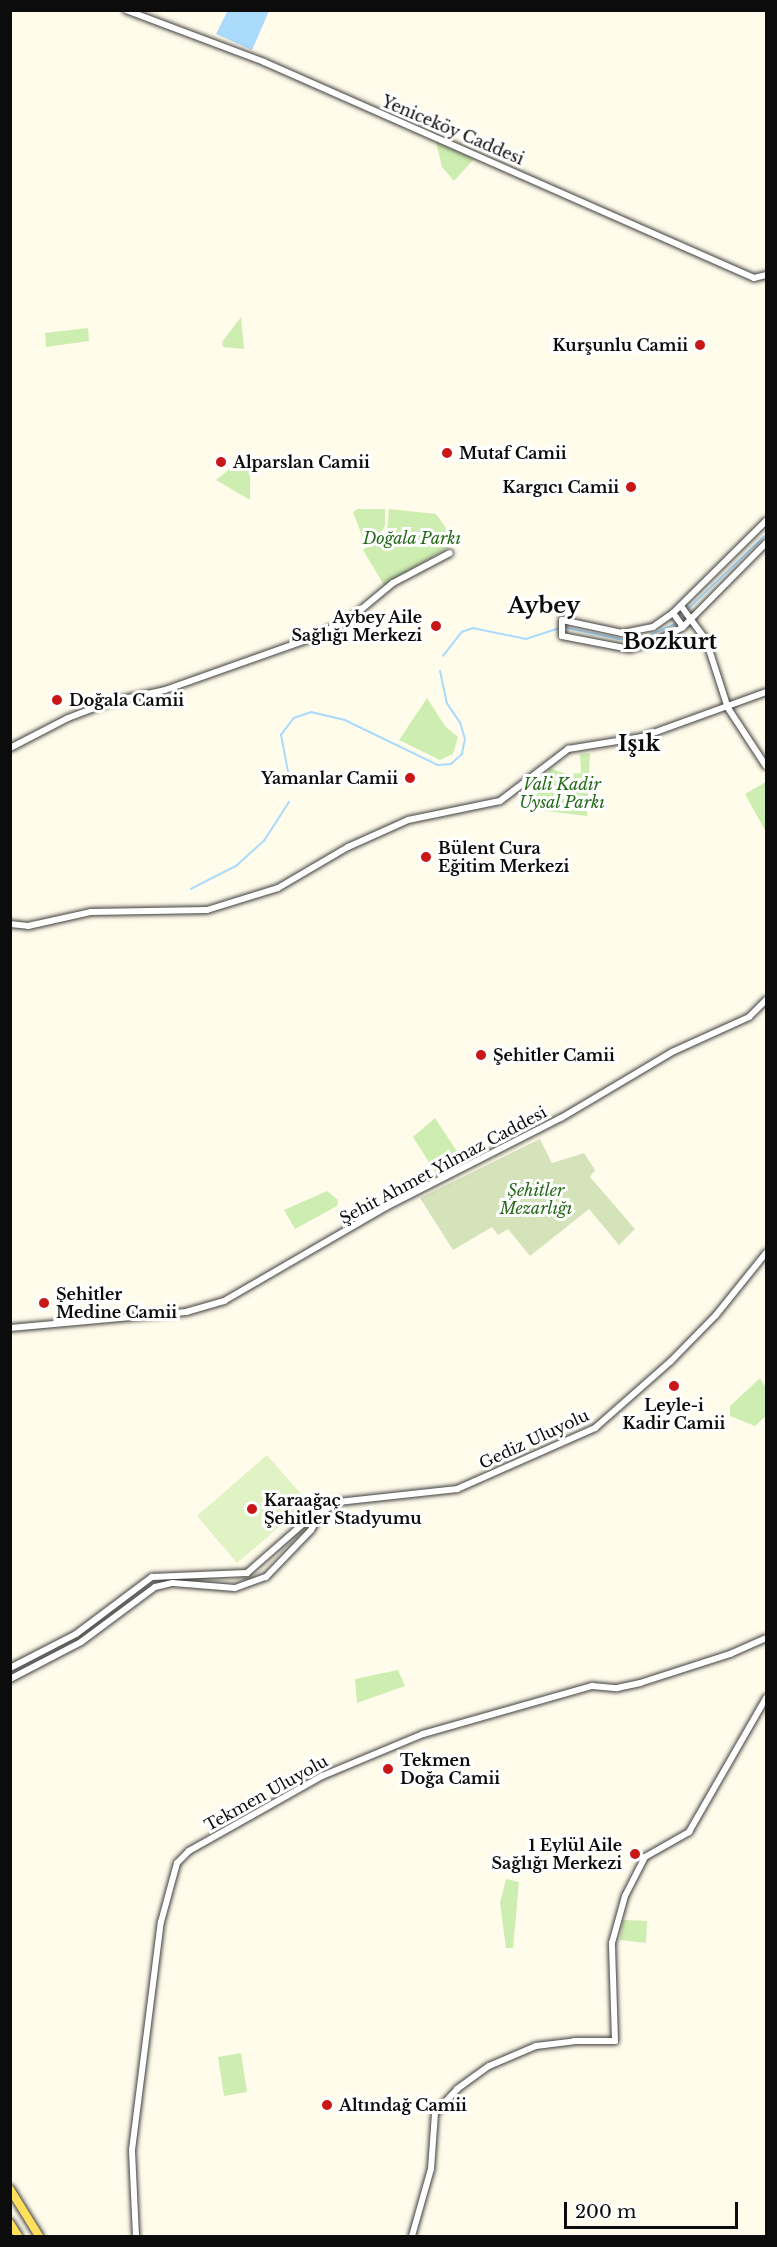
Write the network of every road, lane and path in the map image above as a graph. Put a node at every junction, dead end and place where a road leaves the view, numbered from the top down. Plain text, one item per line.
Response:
1 (126, 10) edge
2 (766, 275) edge
3 (766, 521) edge
4 (766, 543) edge
5 (450, 553) dead end
6 (681, 606) junction
7 (673, 614) junction
8 (692, 617) junction
9 (683, 627) junction
10 (766, 692) edge
11 (728, 708) junction
12 (10, 748) edge
13 (766, 766) edge
14 (10, 924) edge
15 (766, 1000) edge
16 (766, 1253) edge
17 (10, 1328) edge
18 (320, 1515) junction
19 (766, 1638) edge
20 (45, 1650) junction
21 (50, 1659) junction
22 (10, 1668) edge
23 (10, 1678) edge
24 (766, 1698) edge
25 (10, 2189) edge
26 (10, 2223) edge
27 (18, 2236) edge
28 (39, 2236) edge
29 (136, 2236) edge
30 (412, 2236) edge

1 - 2 street, Yeniceköy Caddesi
3 - 6 street
4 - 8 street
5 - 12 street
6 - 7 street
6 - 8 street
7 - 9 street
7 - 9 street
8 - 9 street
8 - 11 street
10 - 11 street
11 - 13 street
11 - 14 street
15 - 17 street, Şehit Ahmet Yılmaz Caddesi
16 - 18 street, Gediz Uluyolu
18 - 20 street, Gediz Uluyolu
18 - 21 street, Gediz Uluyolu
19 - 29 street, Tekmen Uluyolu
20 - 21 street
20 - 22 street, Gediz Uluyolu
21 - 23 street, Gediz Uluyolu
24 - 30 street
25 - 28 main road
26 - 27 main road

